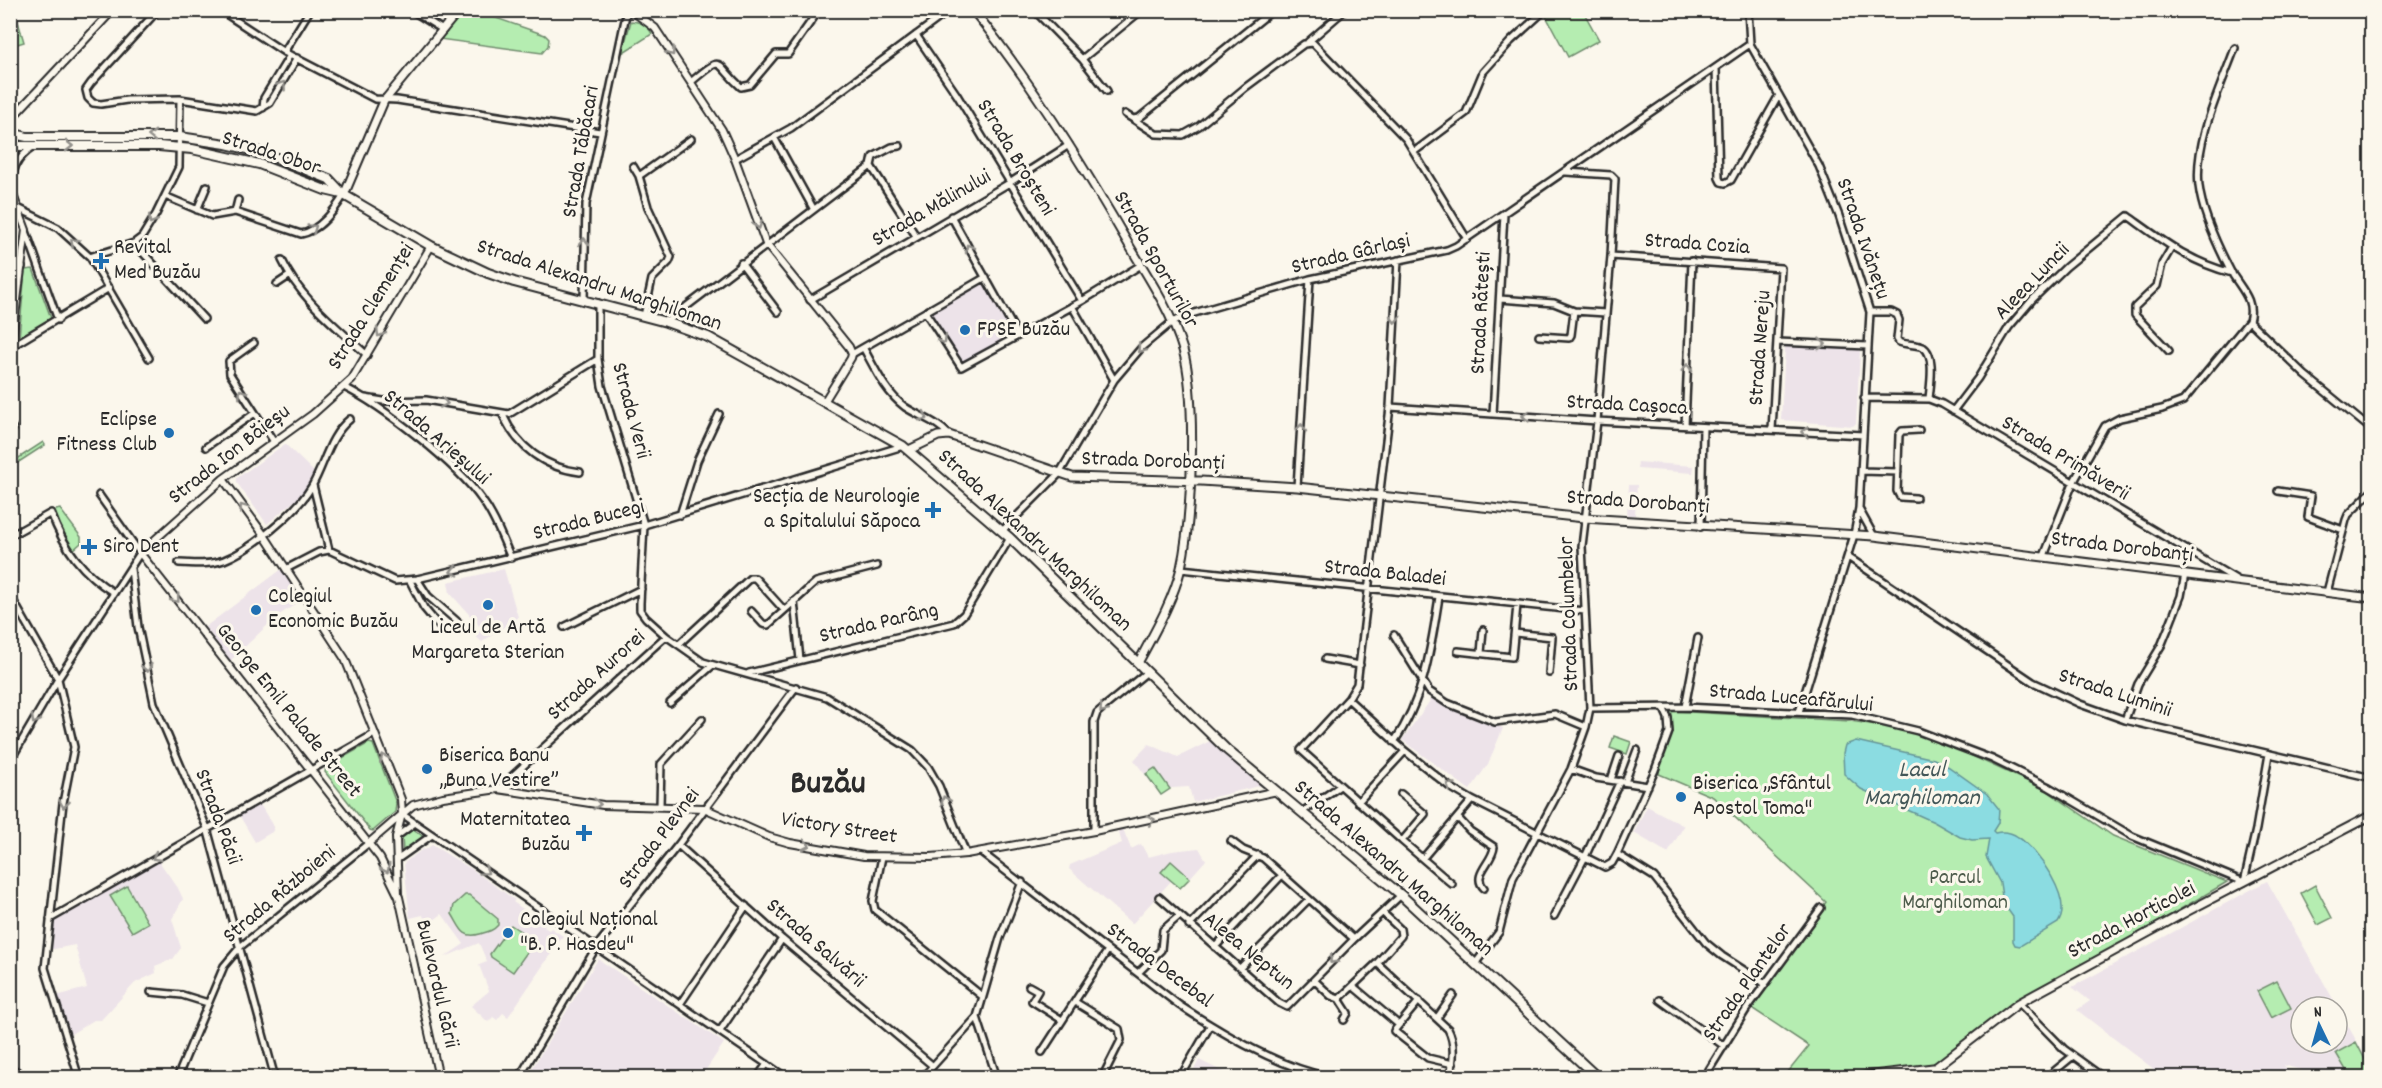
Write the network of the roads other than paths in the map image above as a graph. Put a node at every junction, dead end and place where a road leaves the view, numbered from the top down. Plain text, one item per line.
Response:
1 (113, 10) edge
2 (158, 10) edge
3 (220, 10) edge
4 (310, 10) edge
5 (411, 10) edge
6 (459, 10) edge
7 (629, 10) edge
8 (819, 10) edge
9 (950, 10) edge
10 (973, 10) edge
11 (1034, 10) edge
12 (1142, 10) edge
13 (1273, 10) edge
14 (1345, 10) edge
15 (1545, 10) edge
16 (1748, 10) edge
17 (442, 30) junction
18 (916, 35) junction
19 (1308, 42) junction
20 (1750, 44) junction
21 (2235, 48) dead end
22 (287, 53) junction
23 (297, 58) junction
24 (1082, 59) junction
25 (1716, 68) junction
26 (691, 82) junction
27 (1107, 91) dead end
28 (1779, 95) junction
29 (180, 99) junction
30 (384, 101) junction
31 (263, 108) junction
32 (1125, 114) dead end
33 (1133, 119) junction
34 (10, 120) edge
35 (600, 132) junction
36 (10, 133) edge
37 (180, 137) junction
38 (691, 138) dead end
39 (775, 139) junction
40 (1069, 145) junction
41 (10, 146) edge
42 (900, 146) dead end
43 (33, 147) junction
44 (180, 147) junction
45 (1415, 151) junction
46 (735, 159) junction
47 (633, 166) dead end
48 (871, 166) junction
49 (1566, 172) junction
50 (639, 176) junction
51 (1011, 182) junction
52 (207, 186) dead end
53 (11, 190) edge
54 (344, 195) junction
55 (165, 196) junction
56 (238, 200) dead end
57 (18, 208) junction
58 (813, 208) junction
59 (197, 210) junction
60 (235, 212) junction
61 (1504, 214) junction
62 (951, 216) junction
63 (26, 230) junction
64 (916, 236) junction
65 (1467, 239) junction
66 (134, 243) junction
67 (766, 244) junction
68 (431, 246) junction
69 (2172, 248) junction
70 (1611, 256) junction
71 (90, 257) junction
72 (282, 260) dead end
73 (1398, 260) junction
74 (1692, 261) junction
75 (741, 264) junction
76 (1141, 265) junction
77 (22, 267) junction
78 (1781, 268) joint
79 (10, 272) edge
80 (2232, 273) junction
81 (289, 276) junction
82 (986, 277) junction
83 (1310, 279) junction
84 (277, 284) dead end
85 (109, 288) junction
86 (1500, 299) junction
87 (584, 300) junction
88 (810, 300) junction
89 (1082, 301) junction
90 (598, 303) junction
91 (1072, 306) junction
92 (1574, 311) junction
93 (778, 312) dead end
94 (1870, 312) junction
95 (926, 313) junction
96 (1606, 313) junction
97 (644, 316) junction
98 (58, 320) junction
99 (204, 320) dead end
100 (2248, 321) junction
101 (666, 322) junction
102 (1172, 322) junction
103 (1018, 336) junction
104 (1539, 336) dead end
105 (1778, 342) junction
106 (254, 343) dead end
107 (12, 346) edge
108 (1867, 346) junction
109 (864, 349) junction
110 (2169, 351) dead end
111 (852, 354) junction
112 (10, 355) edge
113 (367, 355) junction
114 (149, 358) dead end
115 (598, 359) junction
116 (1114, 380) junction
117 (344, 387) junction
118 (365, 398) junction
119 (1864, 398) junction
120 (1929, 399) junction
121 (824, 402) junction
122 (1390, 407) junction
123 (1953, 411) junction
124 (255, 413) junction
125 (719, 414) dead end
126 (1493, 414) junction
127 (503, 415) junction
128 (350, 419) dead end
129 (1597, 421) junction
130 (10, 424) edge
131 (1685, 426) junction
132 (1703, 427) junction
133 (2372, 429) edge
134 (10, 430) edge
135 (1772, 430) junction
136 (1919, 430) dead end
137 (949, 435) junction
138 (1863, 435) junction
139 (274, 442) junction
140 (206, 447) dead end
141 (906, 448) junction
142 (1861, 471) junction
143 (580, 472) dead end
144 (1898, 472) junction
145 (1059, 474) junction
146 (223, 479) junction
147 (1190, 480) junction
148 (2073, 483) junction
149 (313, 484) junction
150 (1297, 487) junction
151 (2278, 491) dead end
152 (2372, 491) edge
153 (99, 495) dead end
154 (1379, 495) junction
155 (1916, 498) dead end
156 (1859, 508) junction
157 (680, 514) junction
158 (1584, 518) junction
159 (644, 525) junction
160 (1701, 526) junction
161 (2343, 530) junction
162 (1002, 531) junction
163 (1854, 535) junction
164 (10, 536) edge
165 (264, 536) junction
166 (1874, 536) junction
167 (1010, 538) junction
168 (329, 550) junction
169 (140, 553) junction
170 (2044, 556) junction
171 (1848, 557) junction
172 (511, 558) junction
173 (179, 563) dead end
174 (877, 566) dead end
175 (130, 569) junction
176 (286, 569) junction
177 (1181, 569) junction
178 (2186, 574) junction
179 (417, 579) junction
180 (410, 580) junction
181 (2240, 581) junction
182 (641, 589) junction
183 (1369, 590) junction
184 (2327, 592) junction
185 (114, 593) junction
186 (10, 595) edge
187 (1439, 597) junction
188 (2372, 598) edge
189 (794, 602) junction
190 (1517, 605) junction
191 (784, 610) junction
192 (751, 611) dead end
193 (1585, 611) junction
194 (460, 624) dead end
195 (564, 627) dead end
196 (1483, 630) dead end
197 (444, 632) dead end
198 (1515, 633) junction
199 (1394, 635) dead end
200 (666, 636) junction
201 (1698, 638) dead end
202 (679, 644) junction
203 (1458, 651) dead end
204 (1480, 653) junction
205 (1325, 659) dead end
206 (800, 660) junction
207 (1138, 663) junction
208 (713, 665) junction
209 (1360, 665) junction
210 (1148, 672) junction
211 (747, 673) junction
212 (1549, 673) dead end
213 (58, 679) junction
214 (1422, 681) junction
215 (796, 687) junction
216 (1348, 699) junction
217 (670, 703) dead end
218 (1663, 707) junction
219 (1685, 707) junction
220 (1590, 708) junction
221 (1799, 712) junction
222 (702, 719) dead end
223 (2125, 720) junction
224 (1586, 727) junction
225 (374, 734) junction
226 (1395, 742) junction
227 (1636, 750) dead end
228 (1405, 752) junction
229 (2269, 754) junction
230 (1619, 756) dead end
231 (10, 760) edge
232 (311, 769) junction
233 (1571, 769) junction
234 (2372, 778) edge
235 (1611, 780) junction
236 (1623, 781) junction
237 (1340, 786) junction
238 (1648, 786) junction
239 (498, 789) junction
240 (1277, 791) junction
241 (1401, 794) dead end
242 (1472, 800) junction
243 (1358, 802) junction
244 (660, 806) junction
245 (704, 808) junction
246 (1302, 812) junction
247 (402, 814) junction
248 (2372, 815) edge
249 (1458, 818) junction
250 (415, 823) junction
251 (207, 828) junction
252 (1094, 831) junction
253 (1538, 834) junction
254 (432, 835) junction
255 (396, 837) junction
256 (1231, 841) dead end
257 (370, 842) junction
258 (1402, 842) junction
259 (678, 845) junction
260 (981, 852) junction
261 (966, 854) junction
262 (1617, 854) junction
263 (1258, 855) junction
264 (882, 857) junction
265 (1586, 857) junction
266 (1423, 858) junction
267 (398, 859) junction
268 (1282, 875) junction
269 (1022, 882) junction
270 (2244, 882) junction
271 (1452, 884) dead end
272 (1484, 888) dead end
273 (1401, 895) junction
274 (399, 897) junction
275 (1159, 897) dead end
276 (1309, 899) junction
277 (746, 906) junction
278 (1821, 908) dead end
279 (1383, 913) junction
280 (1179, 916) junction
281 (1554, 916) dead end
282 (50, 920) junction
283 (1189, 926) junction
284 (782, 939) junction
285 (1354, 939) junction
286 (240, 946) junction
287 (597, 946) junction
288 (1215, 947) junction
289 (1108, 950) junction
290 (1377, 963) junction
291 (1475, 964) junction
292 (1240, 968) junction
293 (1138, 973) junction
294 (1314, 980) junction
295 (1764, 982) junction
296 (1029, 986) dead end
297 (1354, 987) junction
298 (151, 992) dead end
299 (1454, 995) dead end
300 (982, 996) junction
301 (1339, 999) junction
302 (1660, 1000) dead end
303 (1075, 1002) junction
304 (1419, 1002) junction
305 (208, 1003) junction
306 (2019, 1003) junction
307 (680, 1004) junction
308 (977, 1017) junction
309 (1437, 1018) junction
310 (1062, 1020) junction
311 (1344, 1020) dead end
312 (1399, 1025) junction
313 (1210, 1026) junction
314 (720, 1031) junction
315 (1724, 1046) junction
316 (1042, 1052) dead end
317 (2073, 1056) junction
318 (767, 1064) junction
319 (1453, 1064) junction
320 (933, 1066) junction
321 (10, 1067) edge
322 (1903, 1071) junction
323 (1933, 1073) edge
324 (27, 1077) edge
325 (79, 1077) edge
326 (177, 1077) edge
327 (274, 1077) edge
328 (439, 1077) edge
329 (519, 1077) edge
330 (757, 1077) edge
331 (787, 1077) edge
332 (922, 1077) edge
333 (997, 1077) edge
334 (1102, 1077) edge
335 (1180, 1077) edge
336 (1332, 1077) edge
337 (1449, 1077) edge
338 (1598, 1077) edge
339 (1704, 1077) edge
340 (1847, 1077) edge
341 (1917, 1077) edge
342 (1922, 1077) edge
343 (2046, 1077) edge
344 (2104, 1077) edge

1 - 34 street
2 - 29 street, Strada Obor
3 - 22 street
4 - 22 street, Strada Obor
5 - 17 street
6 - 17 main road
7 -> 26 street
7 - 35 street, Strada Tăbăcari
8 - 26 street
9 - 18 street
10 - 40 main road, Strada Sporturilor
11 - 24 street
12 - 24 street
13 - 33 street
14 - 19 street
15 - 45 street
16 - 20 street
17 - 30 main road
18 - 39 street
18 - 51 street, Strada Broșteni
19 - 33 street
19 - 45 street
20 - 25 street, Strada Gârlași
20 - 28 street, Strada Ivănețu
21 - 80 street
22 - 23 street
22 - 31 street, Strada Obor
23 - 30 street
31 -> 23 street, Strada Obor
24 - 27 street
25 - 28 street
25 - 49 street, Strada Gârlași
26 - 46 street
28 - 94 street, Strada Ivănețu
29 - 31 street, Strada Obor
29 - 37 street
30 - 35 street
30 - 54 main road
32 - 33 street
87 -> 35 street, Strada Tăbăcari
37 -> 36 main road, Strada Obor
37 - 44 street
37 - 54 main road, Strada Obor
38 - 50 street
39 - 46 street
39 - 58 street
40 - 51 street, Strada Mălinului
40 - 76 main road, Strada Sporturilor
41 - 43 main road, Strada Obor
42 - 48 street
43 -> 44 main road, Strada Obor
43 - 53 street
44 - 54 main road, Strada Obor
44 - 55 street
45 - 65 street
46 -> 67 street
47 - 50 street
48 - 58 street
48 - 64 street
49 - 61 street, Strada Gârlași
49 - 70 street, Strada Columbelor
50 - 97 street
51 - 62 street, Strada Mălinului
51 - 89 street, Strada Broșteni
52 - 59 street
53 - 57 street
60 -> 54 street
54 - 68 main road, Strada Alexandru Marghiloman
55 - 59 street
55 -> 66 street
56 - 60 street
57 - 63 street
71 -> 57 street
58 - 67 street
59 - 60 street
61 - 65 street, Strada Gârlași
61 - 86 street, Strada Rătești
62 - 64 street, Strada Mălinului
82 -> 62 street
63 - 77 street
63 - 98 street
64 - 88 street, Strada Mălinului
65 - 73 street, Strada Gârlași
66 - 71 street
66 - 99 street
67 - 75 street
67 - 88 street
68 - 87 main road, Strada Alexandru Marghiloman
68 -> 113 street, Strada Clemenței
69 - 80 street
69 - 110 street
69 - 123 street, Aleea Luncii
70 - 74 street, Strada Cozia
70 - 96 street, Strada Columbelor
71 - 85 street
72 - 81 street
73 - 83 street, Strada Gârlași
73 -> 122 street
74 - 78 street, Strada Cozia
131 -> 74 street
75 - 93 street
75 - 101 street
76 - 89 street
76 - 102 main road, Strada Sporturilor
77 - 79 street
77 - 107 street
78 - 105 street, Strada Nereju
80 - 100 street
81 - 84 street
81 - 113 street
82 - 95 street
82 - 103 street
83 - 102 street, Strada Gârlași
150 -> 83 street
85 - 98 street
85 - 114 street
86 - 92 street
86 - 126 street, Strada Rătești
87 - 90 main road, Strada Alexandru Marghiloman
88 - 111 street
89 - 91 street
90 - 97 main road, Strada Alexandru Marghiloman
90 - 115 street, Strada Verii
91 - 103 street
91 - 116 street
92 - 96 street
92 - 104 street
94 - 108 street, Strada Ivănețu
94 - 120 street
95 -> 103 street
95 - 109 street
96 - 129 street, Strada Columbelor
97 - 101 main road, Strada Alexandru Marghiloman
98 - 107 street
100 - 133 street
100 - 148 street
101 - 121 main road, Strada Alexandru Marghiloman
102 -> 116 street, Strada Gârlași
102 - 147 main road, Strada Sporturilor
105 -> 108 street
105 - 135 street, Strada Nereju
124 -> 106 street
107 - 112 street
108 - 119 street, Strada Ivănețu
109 - 111 street
109 -> 137 street
111 - 121 street
113 - 117 street, Strada Clemenței
115 - 127 street
115 - 159 street, Strada Verii
116 - 145 street, Strada Gârlași
117 - 118 street, Strada Arieșului
117 - 139 street, Strada Ion Băieșu
118 -> 127 street
118 - 172 street, Strada Arieșului
119 - 120 street, Strada Primăverii
119 - 138 street, Strada Ivănețu
120 - 123 street, Strada Primăverii
121 - 141 main road, Strada Alexandru Marghiloman
122 - 126 street, Strada Cașoca
122 - 154 street
123 - 148 street, Strada Primăverii
124 - 139 street
124 - 140 street
125 - 157 street
129 -> 126 street, Strada Cașoca
127 - 143 street
128 - 149 street
129 - 131 street, Strada Cașoca
129 - 158 street, Strada Columbelor
130 - 134 street
131 - 132 street, Strada Cașoca
132 - 135 street, Strada Cașoca
132 - 160 street
138 -> 135 street, Strada Cașoca
136 - 144 street
137 - 141 main road
137 - 145 main road, Strada Dorobanți
138 - 142 street, Strada Ivănețu
139 - 146 street, Strada Ion Băieșu
141 - 157 street, Strada Bucegi
141 - 162 main road, Strada Alexandru Marghiloman
142 - 144 street
142 - 156 street, Strada Ivănețu
144 - 155 street
145 - 147 main road, Strada Dorobanți
145 - 162 street, Strada Gârlași
165 -> 146 street
146 - 169 street, Strada Ion Băieșu
147 - 150 main road, Strada Dorobanți
147 - 177 main road, Strada Sporturilor
148 - 170 street
148 - 181 street, Strada Primăverii
149 - 165 street
149 - 168 street
150 - 154 main road, Strada Dorobanți
151 - 161 street
152 - 161 street
153 - 169 street
154 - 158 main road, Strada Dorobanți
154 - 183 street
156 - 163 street, Strada Ivănețu
156 - 166 street
157 - 159 street, Strada Bucegi
158 - 160 main road, Strada Dorobanți
158 - 193 street, Strada Columbelor
159 - 172 street, Strada Bucegi
159 - 182 street, Strada Verii
160 - 163 main road, Strada Dorobanți
161 - 184 street
162 - 167 main road, Strada Alexandru Marghiloman
163 - 166 main road, Strada Dorobanți
163 - 171 street, Strada Ivănețu
164 - 185 street
165 - 173 street
165 - 176 street
166 - 170 main road, Strada Dorobanți
167 - 206 street, Strada Parâng
167 - 207 main road, Strada Alexandru Marghiloman
168 - 176 street
168 - 180 street, Strada Bucegi
169 - 175 street
169 -> 232 street, George Emil Palade Street
170 - 178 main road, Strada Dorobanți
171 - 221 street, Strada Ivănețu
171 - 223 street, Strada Luminii
172 -> 179 street, Strada Bucegi
174 - 189 street
175 - 185 street
175 -> 251 street, Strada Păcii
176 - 225 street
177 - 183 street, Strada Baladei
177 - 207 main road, Strada Sporturilor
178 - 181 main road, Strada Dorobanți
178 - 223 street
179 - 180 street, Strada Bucegi
179 - 194 street
180 - 197 street
181 - 184 main road, Strada Dorobanți
182 - 195 street
182 - 200 street, Strada Verii
183 - 187 street, Strada Baladei
183 - 209 street
184 - 188 main road, Strada Dorobanți
185 - 213 street
186 - 213 street
187 - 190 street, Strada Baladei
187 - 214 street
189 - 191 street
189 - 206 street
190 - 193 street, Strada Baladei
190 - 198 street
191 - 192 street
191 - 202 street
193 - 220 street, Strada Columbelor
196 - 204 street
198 - 204 street
198 - 212 street
199 - 214 street
200 - 202 street, Strada Verii
200 - 239 street, Strada Aurorei
201 - 219 street
202 - 208 street, Strada Verii
203 - 204 street
205 - 209 street
206 - 211 street, Strada Parâng
207 - 210 main road, Strada Alexandru Marghiloman
208 - 211 street, Strada Verii
208 - 217 street
209 - 216 street
210 - 240 main road, Strada Alexandru Marghiloman
210 -> 252 street
211 - 215 street, Strada Verii
213 -> 231 street
213 -> 282 street
214 - 224 street
214 - 226 street
215 - 245 street, Strada Plevnei
261 -> 215 street, Strada Verii
216 - 226 street
216 - 237 street
218 - 219 street, Strada Luceafărului
218 - 220 street, Strada Luceafărului
218 - 238 street
219 - 221 street, Strada Luceafărului
220 - 224 street, Strada Columbelor
221 - 270 street, Strada Luceafărului
222 - 244 street
223 - 229 street, Strada Luminii
224 - 233 street, Strada Columbelor
225 - 232 street
247 -> 225 street
226 - 228 street
227 - 236 street
242 -> 228 street
228 - 243 street
229 - 234 street, Strada Luminii
229 - 270 street
230 - 235 street
232 - 251 street
232 - 257 street, George Emil Palade Street
233 - 235 street
233 - 253 street, Strada Columbelor
235 - 236 street
236 - 238 street
236 - 265 street
237 - 243 street
237 - 246 street
238 - 262 street
239 -> 244 street, Victory Street
239 - 247 street, Victory Street
240 - 246 main road, Strada Alexandru Marghiloman
252 -> 240 street, Victory Street
241 - 258 street
242 - 249 street
242 - 253 street
243 - 258 street
244 - 245 street, Victory Street
245 - 259 street, Strada Plevnei
245 -> 264 street, Victory Street
246 - 273 main road, Strada Alexandru Marghiloman
247 - 250 street
247 - 255 street
247 - 257 street, Victory Street
248 - 270 main road, Strada Horticolei
249 - 266 street
249 - 272 street
250 - 254 street
250 - 255 street
251 -> 282 street
251 - 286 street, Strada Păcii
252 - 260 street, Victory Street
253 - 265 street
253 - 291 street, Strada Columbelor
254 - 267 street
254 -> 287 street
255 - 267 street
256 - 263 street
257 -> 274 street, George Emil Palade Street
257 - 286 street, Strada Războieni
258 - 266 street
259 - 277 street, Strada Salvării
259 - 287 street, Strada Plevnei
260 - 261 street, Victory Street
260 - 269 street, Strada Decebal
261 - 264 street, Victory Street
262 - 265 street
262 - 295 street
263 - 268 street
263 - 283 street
264 - 300 street
265 - 281 street
266 - 271 street
267 - 274 street
268 - 276 street
268 - 288 street
269 - 289 street, Strada Decebal
269 - 300 street
270 - 306 main road, Strada Horticolei
273 - 279 street, Aleea Neptun
273 - 291 main road, Strada Alexandru Marghiloman
274 - 328 street, Bulevardul Gării
275 - 280 street, Aleea Neptun
276 - 285 street
276 - 292 street
277 - 284 street, Strada Salvării
277 - 307 street
278 - 295 street, Strada Plantelor
279 - 285 street, Aleea Neptun
279 - 290 street
280 - 283 street, Aleea Neptun
280 - 293 street
282 - 325 street
283 - 288 street, Aleea Neptun
284 - 314 street
284 - 320 street, Strada Salvării
285 -> 294 street, Aleea Neptun
286 - 305 street, Strada Războieni
286 - 327 street, Strada Păcii
287 - 307 street
287 - 329 street, Strada Plevnei
288 - 292 street, Aleea Neptun
289 - 293 street, Strada Decebal
289 - 303 street
290 - 297 street
290 - 304 street
291 - 338 main road, Strada Alexandru Marghiloman
292 - 294 street, Aleea Neptun
293 - 313 street, Strada Decebal
294 - 301 street, Aleea Neptun
295 - 315 street, Strada Plantelor
296 - 310 street
297 - 301 street
297 - 312 street
298 - 305 street
299 - 309 street
300 - 308 street
301 - 311 street
302 - 315 street
303 - 310 street
303 - 334 street
304 - 309 street
304 - 312 street
305 - 326 street, Strada Războieni
306 - 317 street
306 - 323 main road, Strada Horticolei
307 - 314 street
308 - 320 street
308 - 333 street
309 - 319 street
310 - 316 street
312 - 319 street
313 - 335 street
313 - 336 street, Strada Decebal
314 - 318 street
315 - 339 street, Strada Plantelor
317 - 343 street
317 - 344 street
318 - 330 street
318 - 331 street
319 - 337 street
320 - 332 street
321 - 324 street
322 - 323 main road
322 - 340 main road
322 - 341 main road
323 - 342 main road, Strada Horticolei

